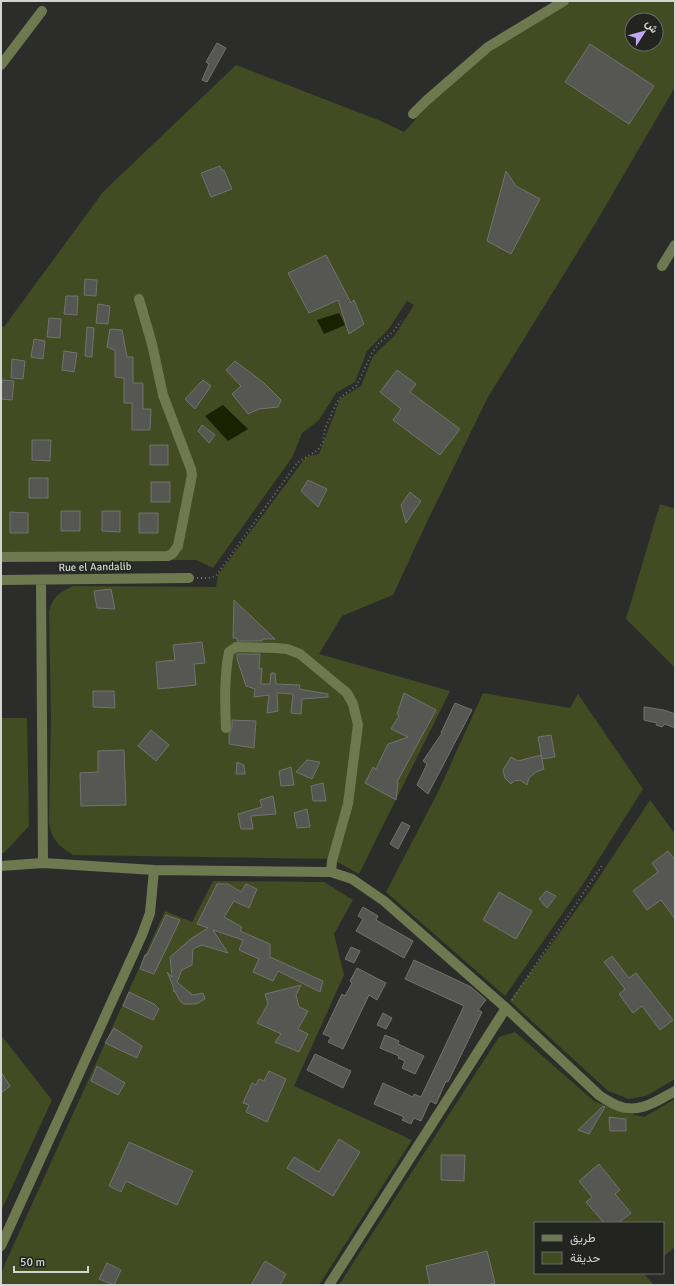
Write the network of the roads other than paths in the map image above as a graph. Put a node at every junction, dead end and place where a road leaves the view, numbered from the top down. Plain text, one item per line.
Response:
1 (564, 1) edge
2 (42, 11) dead end
3 (1, 65) edge
4 (413, 114) dead end
5 (675, 245) edge
6 (662, 266) dead end
7 (139, 299) dead end
8 (1, 557) edge
9 (189, 578) road end
10 (1, 580) edge
11 (41, 580) junction
12 (226, 728) dead end
13 (43, 862) junction
14 (1, 866) edge
15 (154, 870) junction
16 (331, 872) junction
17 (506, 1008) junction
18 (675, 1091) edge
19 (1, 1246) edge
20 (328, 1285) edge

1 - 4 street
2 - 3 street
5 - 6 street
7 - 8 street
9 - 11 street, Rue el Aandalib
10 - 11 street, Rue el Aandalib
11 - 13 street
12 - 16 street
13 - 14 street
13 - 15 street
15 - 16 street
15 - 19 street
16 - 17 street
17 - 18 street
17 - 20 street

